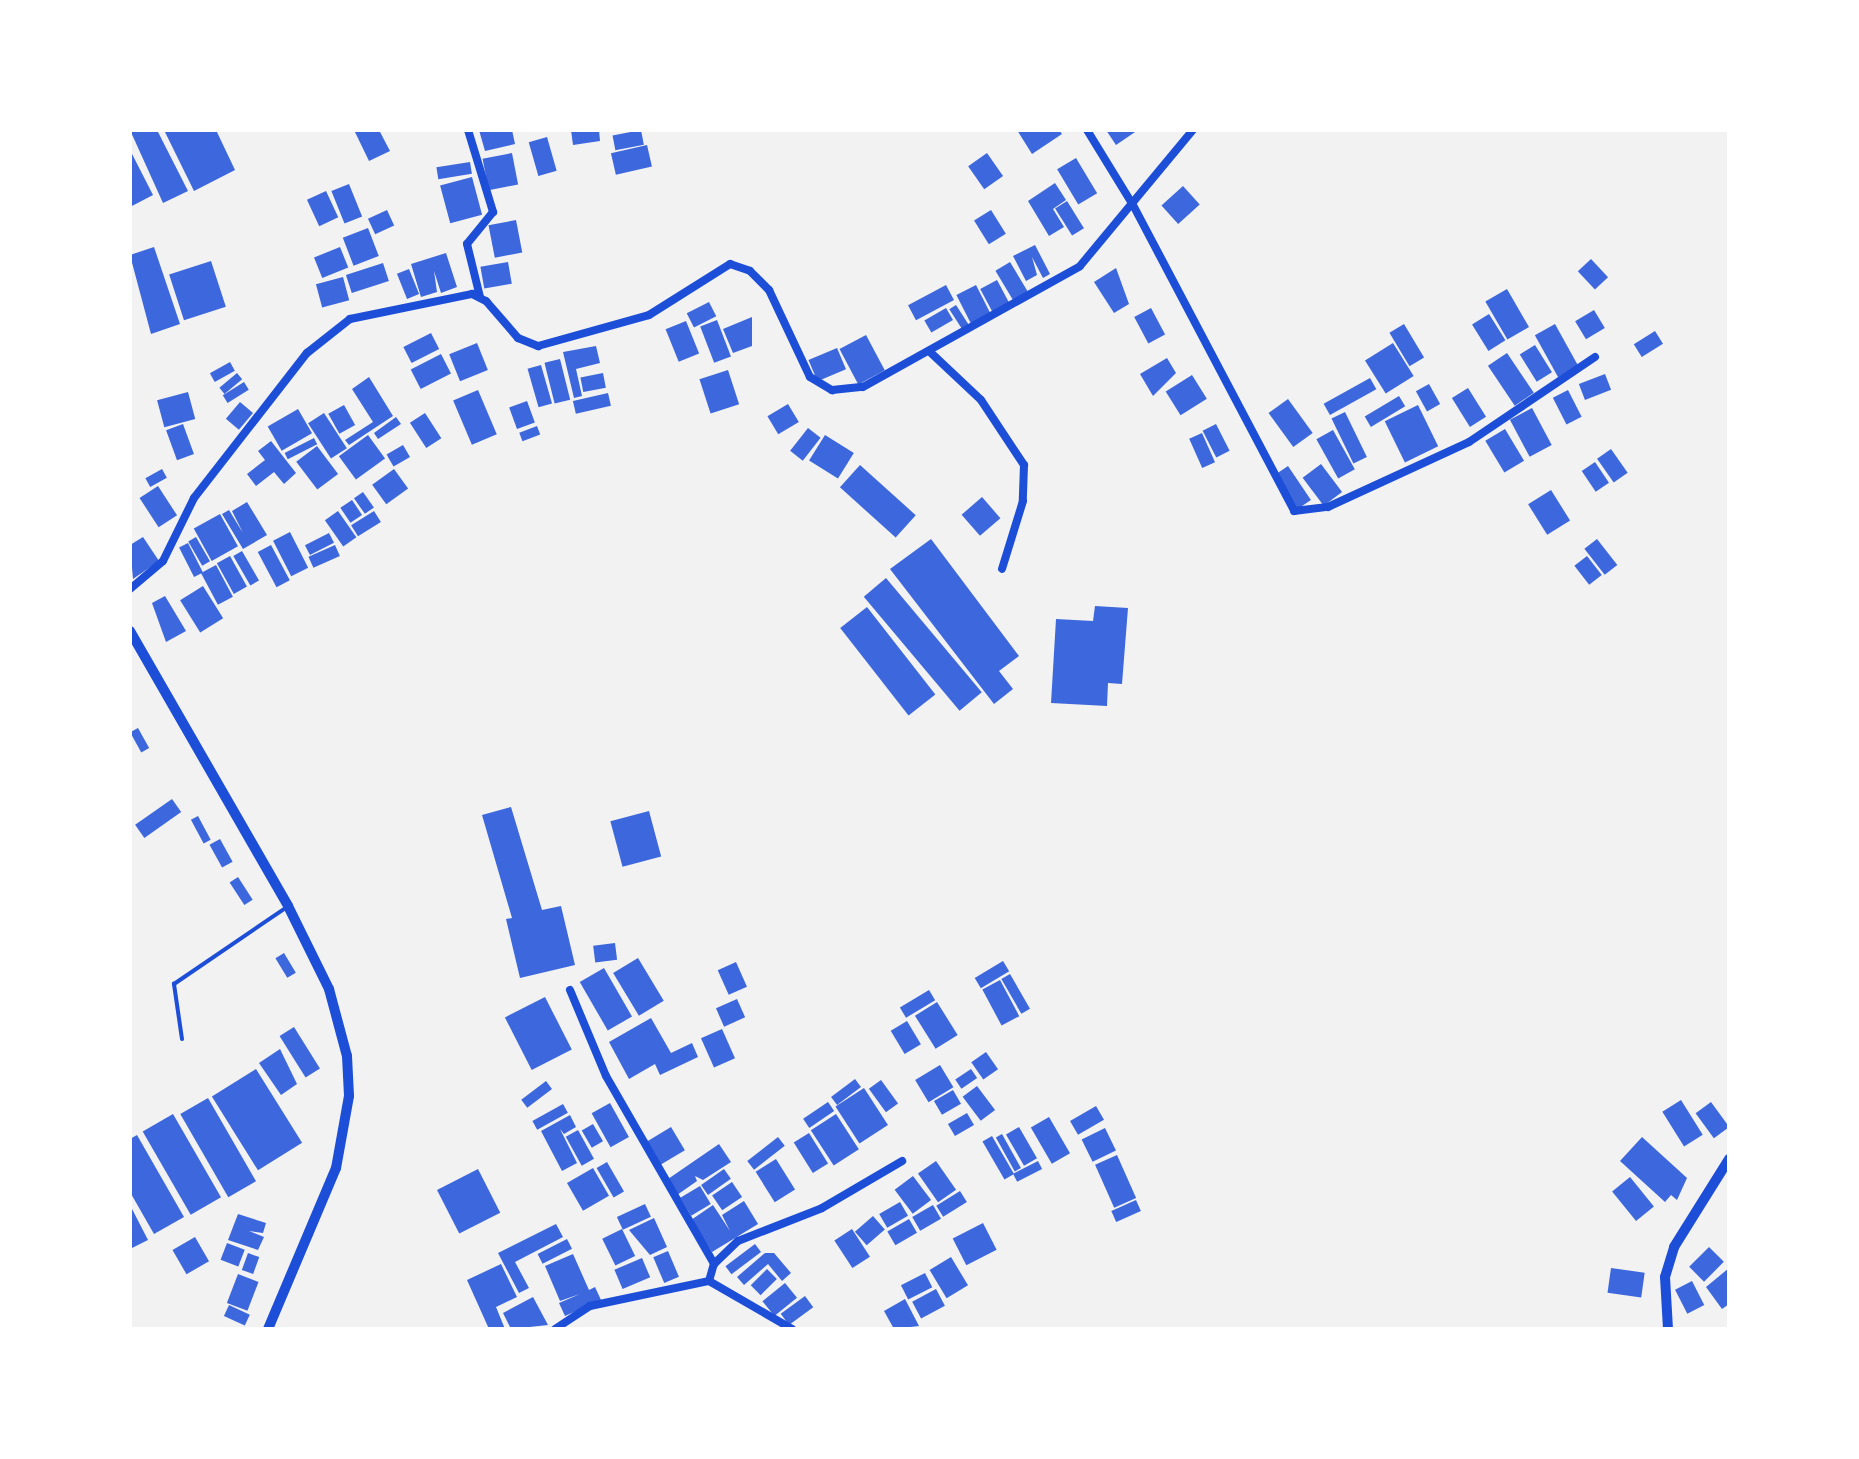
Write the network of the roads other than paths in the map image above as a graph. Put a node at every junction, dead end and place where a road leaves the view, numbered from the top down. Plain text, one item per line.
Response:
1 (468, 130) edge
2 (1086, 130) edge
3 (1193, 130) edge
4 (1134, 205) junction
5 (480, 297) junction
6 (930, 350) junction
7 (1595, 358) dead end
8 (1002, 569) dead end
9 (130, 589) edge
10 (130, 630) edge
11 (288, 906) junction
12 (570, 990) dead end
13 (182, 1039) dead end
14 (1729, 1158) edge
15 (902, 1160) dead end
16 (714, 1264) junction
17 (709, 1280) junction
18 (268, 1329) edge
19 (555, 1329) edge
20 (792, 1329) edge
21 (1668, 1329) edge

1 - 5 street
2 - 4 street
3 - 4 street
4 - 6 street
4 - 7 street
5 - 6 street
5 - 9 street
6 - 8 street
10 - 11 street
11 - 13 lane
11 - 18 street
12 - 16 street
14 - 21 street
15 - 16 street
16 - 17 street
17 - 19 street
17 - 20 street

